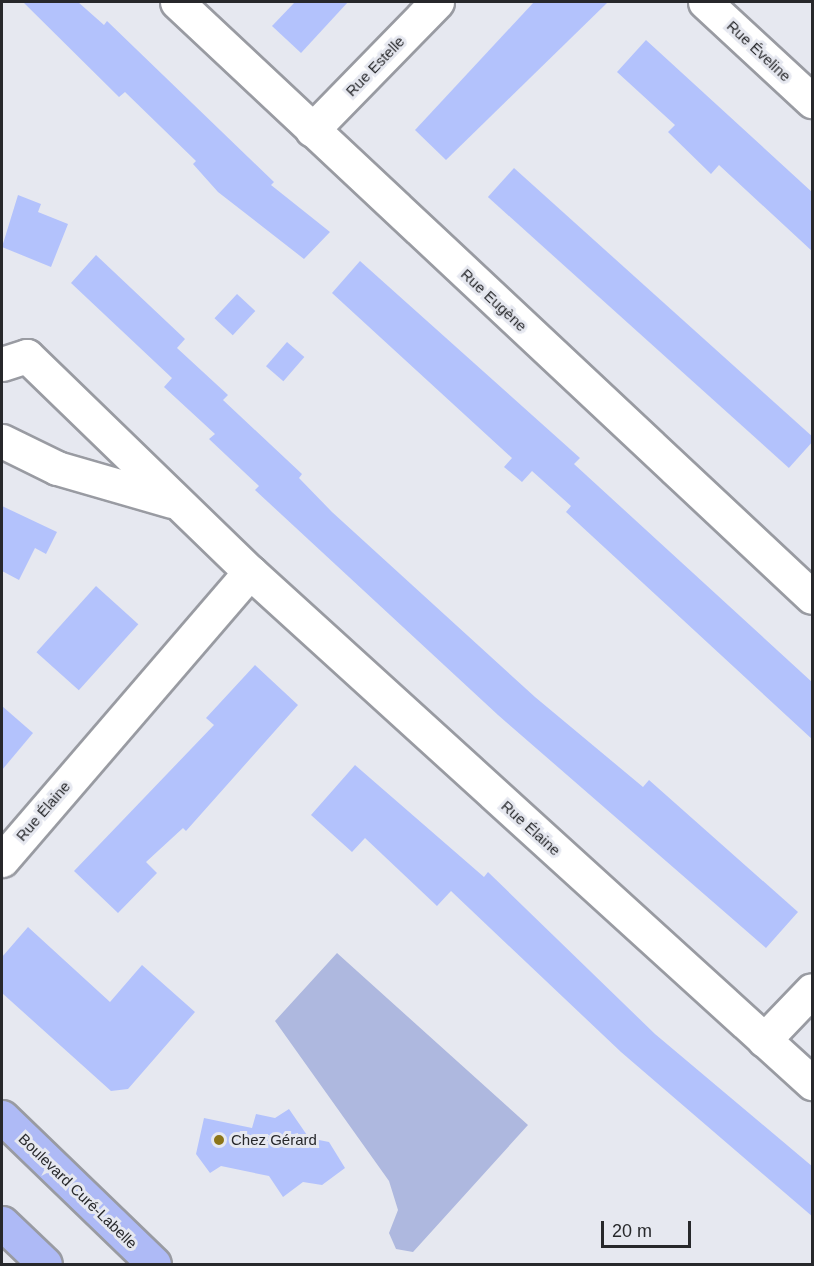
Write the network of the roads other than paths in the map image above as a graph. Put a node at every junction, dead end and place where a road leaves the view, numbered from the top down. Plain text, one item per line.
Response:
1 (177, 2) edge
2 (437, 2) edge
3 (705, 2) edge
4 (813, 102) edge
5 (312, 130) junction
6 (2, 364) edge
7 (2, 441) edge
8 (175, 502) junction
9 (250, 572) junction
10 (813, 597) edge
11 (2, 857) edge
12 (813, 990) edge
13 (764, 1040) junction
14 (813, 1083) edge
15 (2, 1117) edge
16 (2, 1223) edge
17 (34, 1261) edge
18 (154, 1264) edge

1 - 5 street, Rue Eugène
2 - 5 street, Rue Estelle
3 - 4 street, Rue Éveline
5 - 10 street, Rue Eugène
6 - 8 street, Rue Élaine
7 - 8 street, Rue Élaine
8 - 9 street, Rue Élaine
9 - 11 street, Rue Élaine
9 - 13 street, Rue Élaine
12 - 13 street
13 - 14 street, Rue Élaine
15 - 18 main road, Boulevard Curé-Labelle
16 - 17 main road

